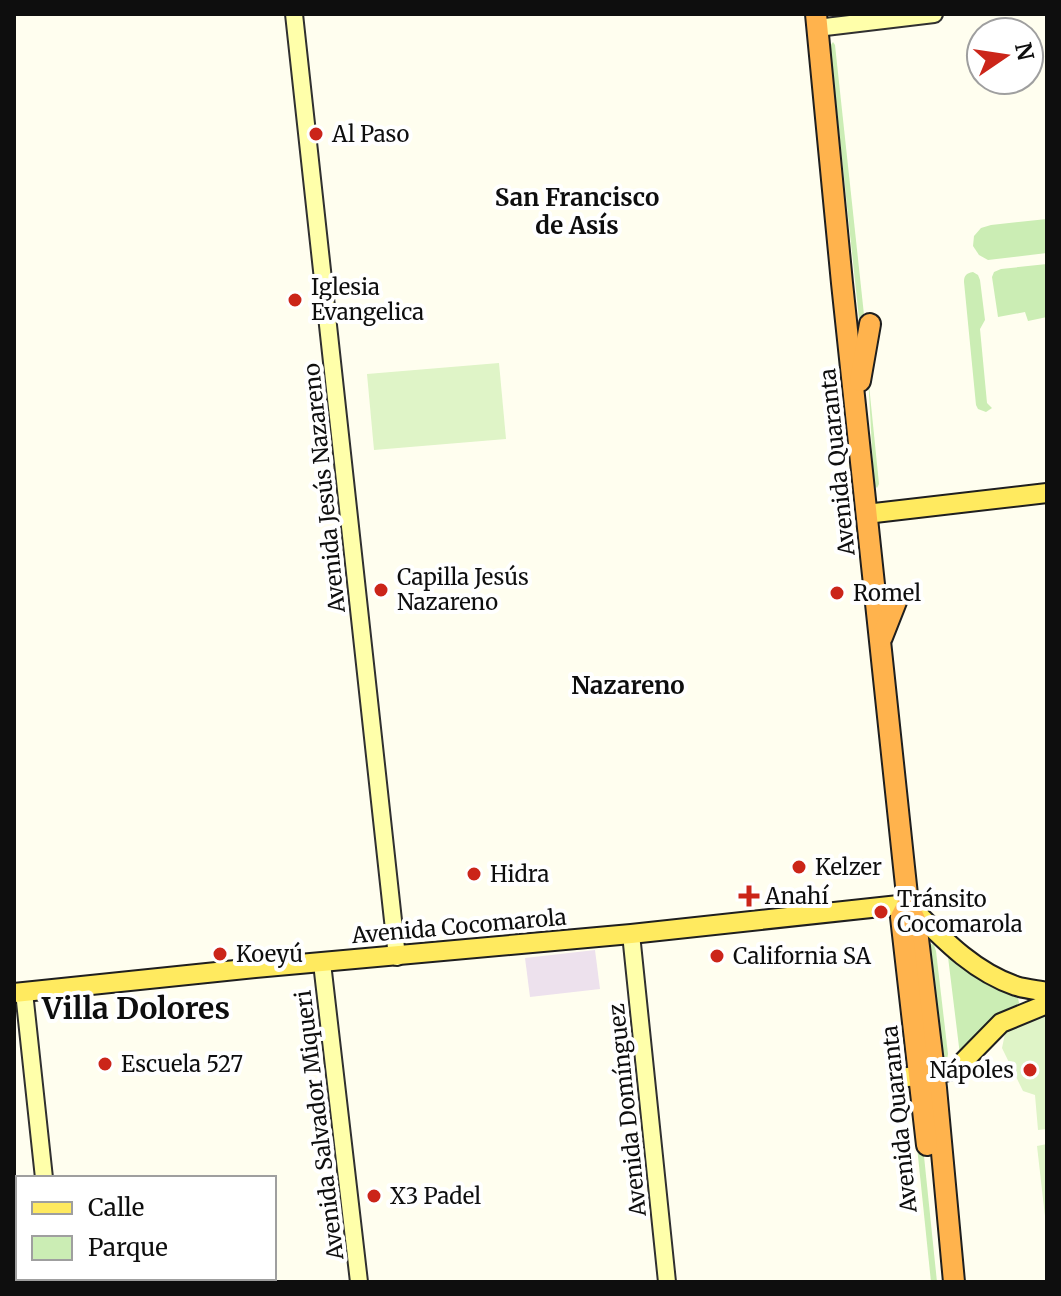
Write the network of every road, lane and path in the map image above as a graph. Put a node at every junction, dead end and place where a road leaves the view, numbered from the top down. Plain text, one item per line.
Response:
1 (294, 14) edge
2 (934, 14) edge
3 (816, 21) edge
4 (870, 324) dead end
5 (855, 405) junction
6 (1047, 493) edge
7 (859, 515) junction
8 (897, 599) dead end
9 (880, 641) junction
10 (893, 755) junction
11 (879, 786) dead end
12 (898, 906) junction
13 (631, 934) junction
14 (397, 957) junction
15 (322, 963) junction
16 (19, 992) edge
17 (1047, 992) edge
18 (1047, 1004) edge
19 (920, 1076) junction
20 (44, 1176) edge
21 (959, 1190) dead end
22 (948, 1217) junction
23 (359, 1282) edge
24 (667, 1282) edge
25 (941, 1282) edge
26 (954, 1282) edge

1 - 14 main road, Avenida Jesús Nazareno
2 - 3 main road
3 - 5 highway, Avenida Quaranta
4 - 5 highway
5 - 7 highway, Avenida Quaranta
6 - 7 main road
7 - 9 highway, Avenida Quaranta
8 - 9 highway
9 - 10 highway, Avenida Quaranta
10 - 11 highway
10 - 12 highway, Avenida Quaranta
12 - 13 main road, Avenida Cocomarola
12 - 17 main road
12 - 19 highway, Avenida Quaranta
13 - 14 main road, Avenida Cocomarola
13 - 24 main road, Avenida Domínguez
14 - 15 main road, Avenida Cocomarola
15 - 16 main road, Avenida Cocomarola
15 - 23 main road, Avenida Salvador Miqueri
16 - 20 main road
18 - 19 main road
19 - 22 highway, Avenida Quaranta
19 - 25 highway, Avenida Quaranta
21 - 22 highway
22 - 26 highway, Avenida Quaranta

